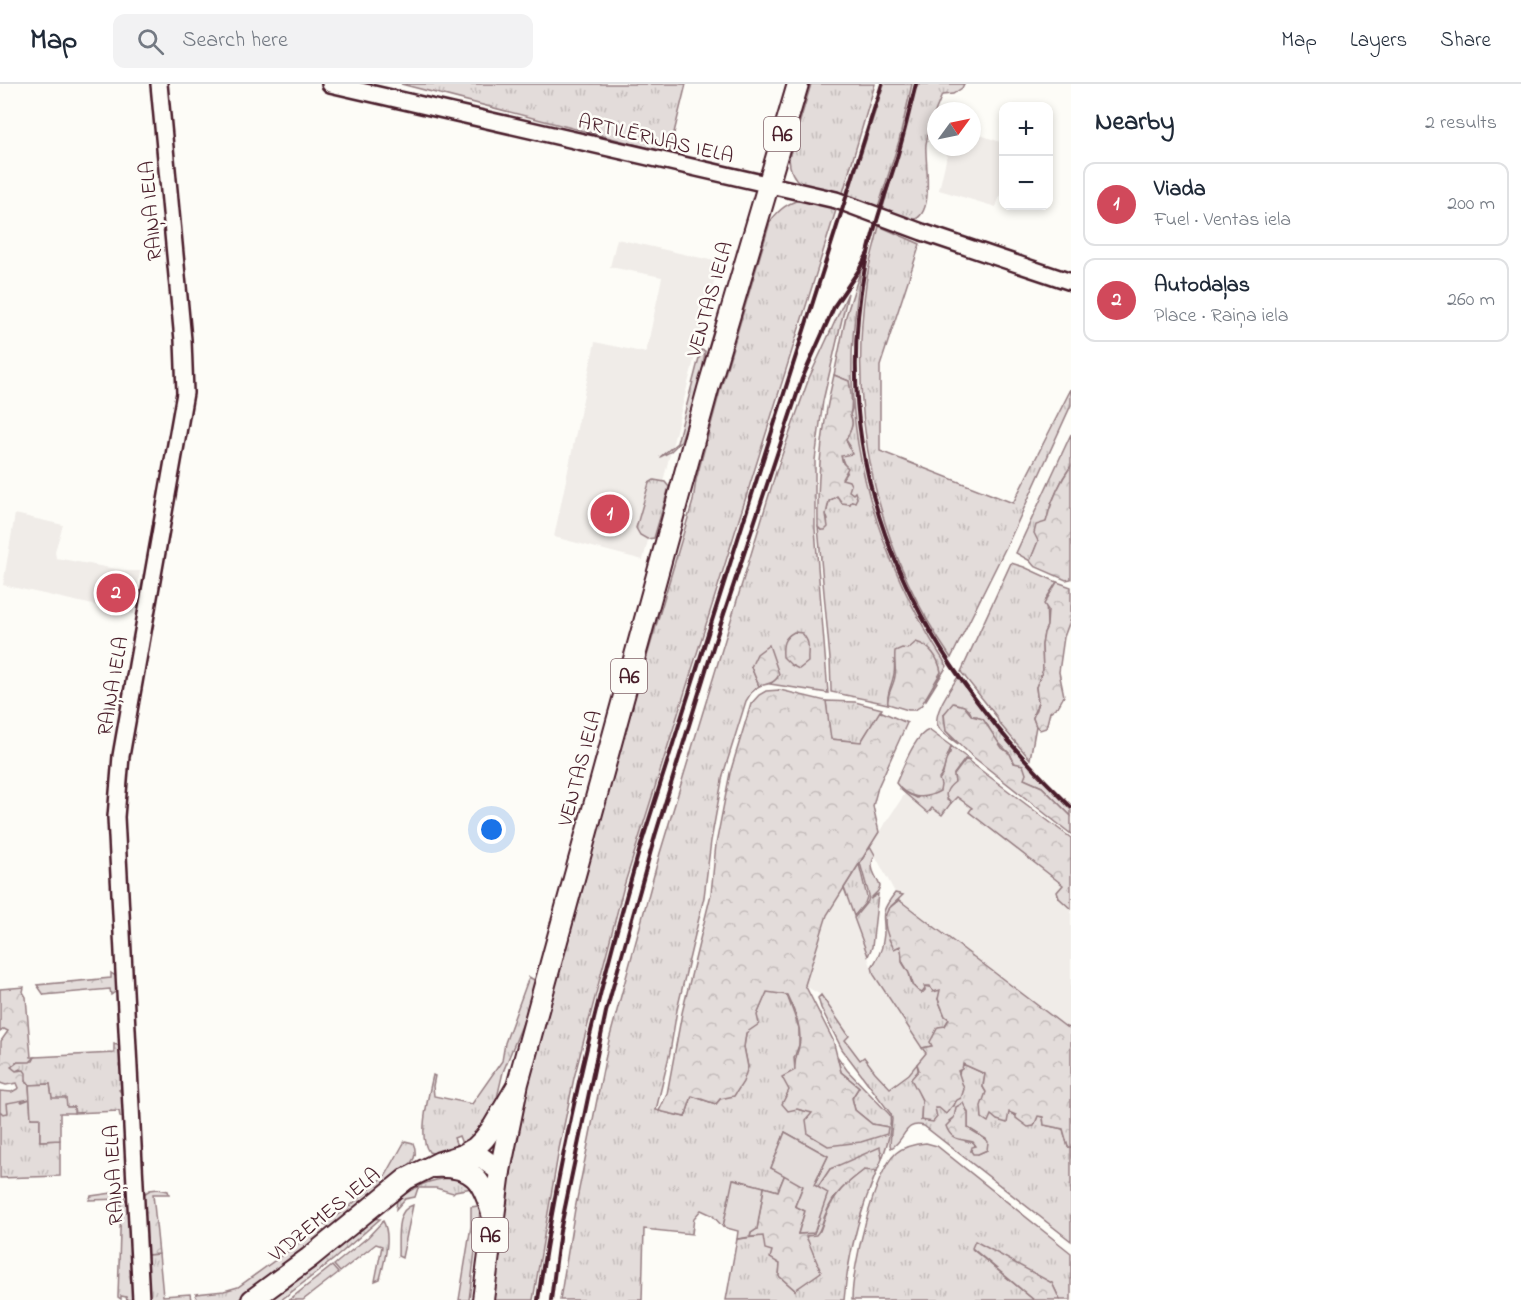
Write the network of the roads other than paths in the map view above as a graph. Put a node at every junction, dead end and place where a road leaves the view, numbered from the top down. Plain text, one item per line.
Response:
1 (159, 84) edge
2 (330, 84) edge
3 (798, 84) edge
4 (767, 184) junction
5 (1071, 282) edge
6 (518, 1083) junction
7 (466, 1163) junction
8 (500, 1171) junction
9 (493, 1217) junction
10 (141, 1300) edge
11 (252, 1300) edge
12 (483, 1300) edge

1 - 10 street, RAIŅA IELA
2 - 4 street, ARTILĒRIJAS IELA
3 - 4 main road, A6
4 - 5 street, ARTILĒRIJAS IELA
4 - 6 main road, VENTAS IELA / A6
6 - 7 main road
6 - 8 main road, VENTAS IELA / A6
7 - 8 main road
7 - 9 main road
7 - 11 main road, VIDZEMES IELA
8 - 9 main road, VENTAS IELA / A6
9 - 12 main road, VENTAS IELA / A6

